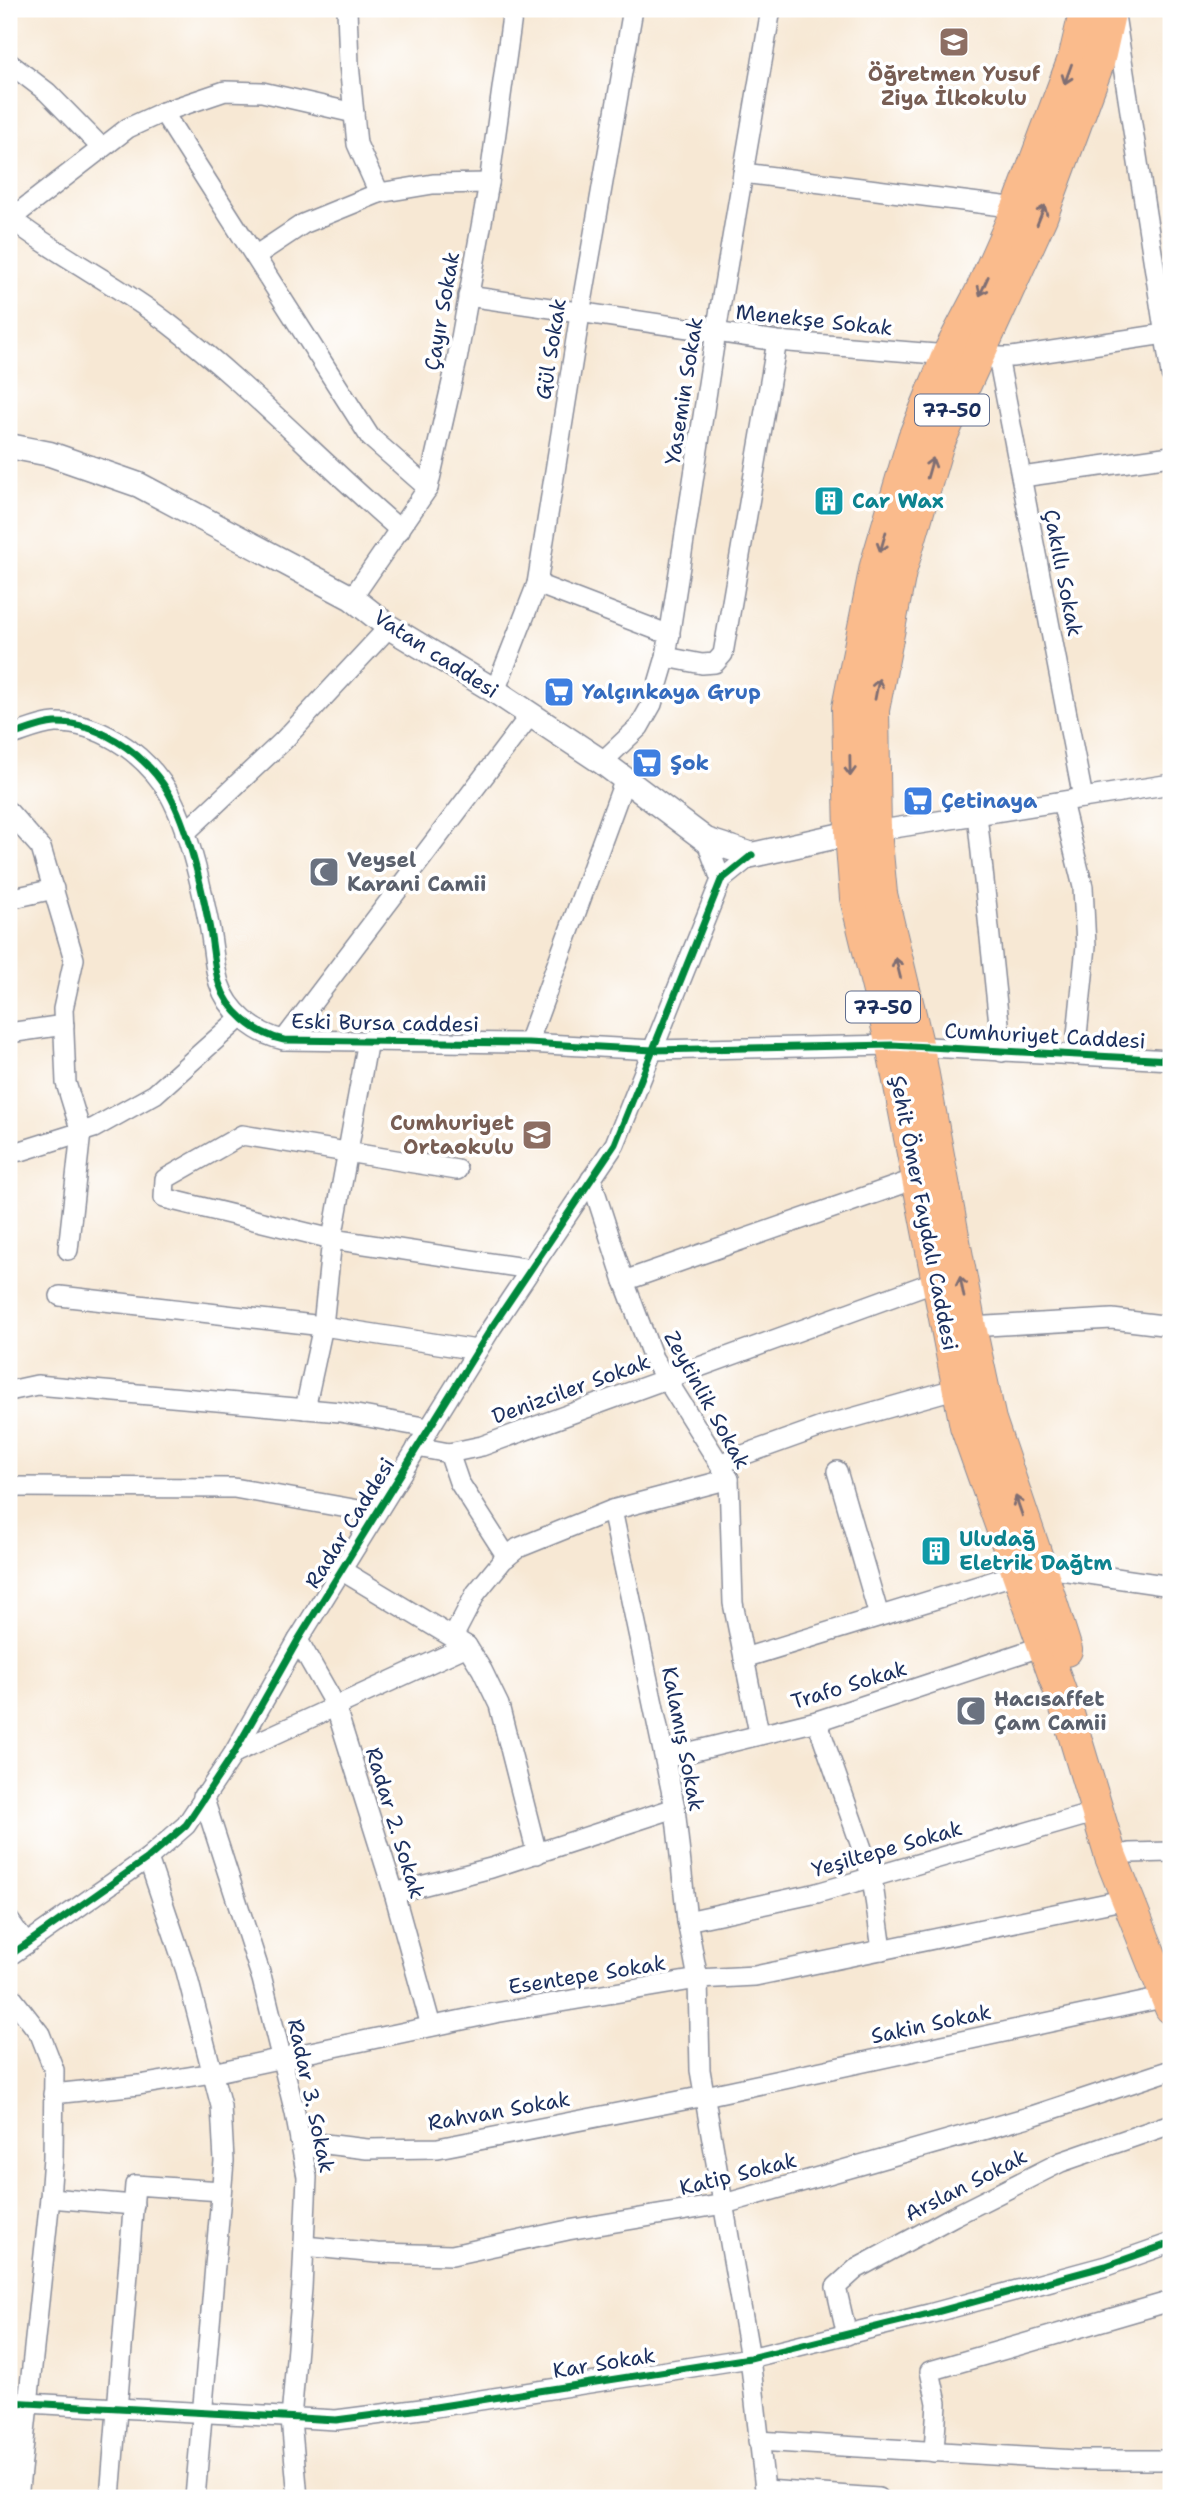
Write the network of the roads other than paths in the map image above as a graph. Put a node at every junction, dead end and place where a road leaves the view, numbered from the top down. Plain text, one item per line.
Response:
1 (347, 9) edge
2 (513, 9) edge
3 (633, 9) edge
4 (771, 9) edge
5 (1086, 9) edge
6 (1112, 9) edge
7 (9, 63) edge
8 (163, 111) junction
9 (354, 113) junction
10 (101, 147) junction
11 (743, 173) junction
12 (489, 183) junction
13 (379, 193) junction
14 (1018, 208) junction
15 (9, 218) edge
16 (255, 256) junction
17 (468, 296) junction
18 (580, 314) junction
19 (716, 332) junction
20 (1167, 333) edge
21 (777, 341) junction
22 (974, 357) junction
23 (1171, 374) edge
24 (9, 446) edge
25 (1171, 456) edge
26 (1022, 477) junction
27 (428, 488) junction
28 (400, 530) junction
29 (537, 584) junction
30 (352, 598) junction
31 (389, 627) junction
32 (670, 635) junction
33 (666, 657) junction
34 (495, 691) junction
35 (531, 714) junction
36 (9, 736) edge
37 (602, 762) junction
38 (625, 779) junction
39 (1171, 784) edge
40 (1083, 798) junction
41 (1062, 802) junction
42 (9, 812) edge
43 (977, 814) junction
44 (863, 832) junction
45 (185, 833) junction
46 (706, 840) junction
47 (752, 855) junction
48 (721, 880) junction
49 (54, 890) junction
50 (9, 900) edge
51 (240, 1018) junction
52 (64, 1025) junction
53 (9, 1033) edge
54 (284, 1040) junction
55 (368, 1040) junction
56 (528, 1043) junction
57 (905, 1047) junction
58 (653, 1050) junction
59 (1002, 1052) junction
60 (1074, 1055) junction
61 (1171, 1060) edge
62 (81, 1132) junction
63 (9, 1152) edge
64 (348, 1152) junction
65 (457, 1170) dead end
66 (591, 1179) junction
67 (916, 1180) junction
68 (332, 1239) junction
69 (68, 1250) dead end
70 (530, 1269) junction
71 (624, 1281) junction
72 (936, 1281) junction
73 (60, 1296) dead end
74 (323, 1326) junction
75 (1171, 1326) edge
76 (970, 1328) junction
77 (477, 1350) junction
78 (665, 1378) junction
79 (958, 1388) junction
80 (9, 1391) edge
81 (305, 1409) junction
82 (429, 1429) junction
83 (417, 1447) junction
84 (449, 1453) junction
85 (725, 1471) junction
86 (837, 1471) dead end
87 (9, 1487) edge
88 (612, 1510) junction
89 (376, 1513) junction
90 (507, 1557) junction
91 (341, 1570) junction
92 (1029, 1571) junction
93 (1171, 1586) edge
94 (880, 1616) junction
95 (298, 1640) junction
96 (460, 1642) junction
97 (1043, 1646) junction
98 (744, 1658) junction
99 (335, 1705) junction
100 (817, 1721) junction
101 (759, 1733) junction
102 (234, 1753) junction
103 (666, 1758) junction
104 (203, 1797) junction
105 (675, 1808) junction
106 (1097, 1812) junction
107 (1171, 1852) edge
108 (1129, 1853) junction
109 (537, 1854) junction
110 (148, 1858) junction
111 (872, 1877) junction
112 (394, 1893) junction
113 (1127, 1899) junction
114 (9, 1920) edge
115 (687, 1921) junction
116 (26, 1944) junction
117 (883, 1950) junction
118 (9, 1956) edge
119 (698, 1979) junction
120 (1170, 1991) edge
121 (9, 1994) edge
122 (431, 2026) junction
123 (282, 2057) junction
124 (1171, 2070) edge
125 (212, 2073) junction
126 (54, 2094) junction
127 (705, 2096) junction
128 (1171, 2124) edge
129 (300, 2141) junction
130 (221, 2191) junction
131 (50, 2199) junction
132 (724, 2204) junction
133 (134, 2205) junction
134 (1171, 2243) edge
135 (304, 2246) junction
136 (1171, 2301) edge
137 (847, 2334) junction
138 (750, 2358) junction
139 (18, 2403) edge
140 (116, 2408) junction
141 (203, 2412) junction
142 (290, 2419) junction
143 (758, 2441) junction
144 (934, 2452) junction
145 (1171, 2460) edge
146 (766, 2494) edge
147 (18, 2498) edge
148 (110, 2498) edge
149 (195, 2498) edge
150 (298, 2498) edge
151 (878, 2498) edge

1 - 9 street
2 - 12 street, Çayır Sokak
3 - 18 street, Gül Sokak
4 - 11 street, Yasemin Sokak
5 -> 14 main road, Şehit Ömer Faydalı Caddesi / 77-50
6 - 20 street
22 -> 6 main road, Şehit Ömer Faydalı Caddesi / 77-50
7 - 10 street
8 - 9 street
8 - 10 street
8 - 16 street
9 - 13 street
10 - 15 street
11 - 14 street
11 - 19 street, Yasemin Sokak
12 - 13 street
12 - 17 street, Çayır Sokak
13 - 16 street
14 -> 22 main road, Şehit Ömer Faydalı Caddesi / 77-50
15 - 28 street
16 - 27 street
17 - 18 street, Menekşe Sokak
17 - 27 street, Çayır Sokak
18 - 19 street, Menekşe Sokak
18 - 29 street, Gül Sokak
19 - 21 street, Menekşe Sokak
19 - 32 street, Yasemin Sokak
20 - 22 street, Menekşe Sokak
20 - 23 street
21 - 22 street, Menekşe Sokak
21 - 33 street
22 - 26 street, Çakıllı Sokak
22 - 44 main road, Şehit Ömer Faydalı Caddesi / 77-50
24 - 30 street, Vatan caddesi
25 - 26 street
26 - 40 street, Çakıllı Sokak
27 - 28 street, Çayır Sokak
28 - 30 street, Çayır Sokak
29 - 32 street
29 - 34 street, Gül Sokak
30 - 31 street, Vatan caddesi
31 - 34 street, Vatan caddesi
31 - 45 street
32 - 33 street, Yasemin Sokak
33 - 37 street, Yasemin Sokak
34 - 35 street, Vatan caddesi
35 - 37 street, Vatan caddesi
35 - 54 street
36 - 45 street, Eski Bursa caddesi
37 - 38 street, Vatan caddesi
38 - 46 street, Vatan caddesi
38 - 56 street
39 - 40 street
40 - 41 street
41 - 43 street
41 - 60 street
42 - 49 street
43 - 44 street
43 - 59 street
44 - 47 street
44 - 57 main road, Şehit Ömer Faydalı Caddesi / 77-50
45 - 51 street, Eski Bursa caddesi
46 - 47 street, Vatan caddesi
46 - 48 street
47 - 48 street
48 - 58 street, Radar Caddesi
49 - 50 street
49 - 52 street
51 - 54 street, Eski Bursa caddesi
51 - 62 street
52 - 53 street
52 - 62 street
54 - 55 street, Eski Bursa caddesi
55 - 56 street, Eski Bursa caddesi
55 - 64 street
56 - 58 street, Eski Bursa caddesi
57 - 58 street, Eski Bursa caddesi
57 - 59 street, Cumhuriyet Caddesi
57 - 67 main road, Şehit Ömer Faydalı Caddesi / 77-50
76 -> 57 main road, Şehit Ömer Faydalı Caddesi / 77-50
58 - 66 street, Radar Caddesi
59 - 60 street, Cumhuriyet Caddesi
60 - 61 street, Cumhuriyet Caddesi
62 - 63 street
62 - 69 street
64 - 65 street
64 - 68 street
64 - 68 street
66 - 70 street, Radar Caddesi
66 - 71 street, Zeytinlik Sokak
67 - 71 street
67 - 72 main road, Şehit Ömer Faydalı Caddesi / 77-50
68 - 70 street
68 - 74 street
70 - 77 street, Radar Caddesi
71 - 78 street, Zeytinlik Sokak
72 - 78 street, Denizciler Sokak
72 - 79 main road, Şehit Ömer Faydalı Caddesi / 77-50
73 - 74 street
74 - 77 street
74 - 81 street
75 - 76 street
92 -> 76 main road, Şehit Ömer Faydalı Caddesi / 77-50
77 - 82 street, Radar Caddesi
78 - 84 street, Denizciler Sokak
78 - 85 street, Zeytinlik Sokak
79 - 85 street
79 - 92 main road, Şehit Ömer Faydalı Caddesi / 77-50
80 - 81 street
81 - 82 street
82 - 83 street, Radar Caddesi
83 - 84 street, Denizciler Sokak
83 - 89 street, Radar Caddesi
84 - 90 street
85 - 88 street
85 - 98 street, Zeytinlik Sokak
86 - 94 street
87 - 89 street
88 - 90 street
88 - 103 street, Kalamış Sokak
89 - 91 street, Radar Caddesi
90 - 96 street
91 - 95 street, Radar Caddesi
91 - 96 street
92 - 93 street
92 - 94 street
92 - 97 main road, Şehit Ömer Faydalı Caddesi / 77-50
92 - 108 main road, Şehit Ömer Faydalı Caddesi / 77-50
94 - 98 street
95 - 99 street, Radar 2. Sokak
95 - 102 street, Radar Caddesi
96 - 99 street
96 - 109 street
97 - 100 street, Trafo Sokak
97 - 106 main road, Şehit Ömer Faydalı Caddesi / 77-50
98 - 101 street, Zeytinlik Sokak
99 - 102 street
99 - 112 street, Radar 2. Sokak
100 - 101 street, Trafo Sokak
100 - 111 street
101 - 103 street, Trafo Sokak
102 - 104 street, Radar Caddesi
103 - 105 street, Kalamış Sokak
104 - 110 street, Radar Caddesi
104 - 123 street, Radar 3. Sokak
105 - 109 street
105 - 115 street, Kalamış Sokak
106 - 111 street, Yeşiltepe Sokak
106 - 113 main road, Şehit Ömer Faydalı Caddesi / 77-50
107 - 108 street
108 - 120 main road, Şehit Ömer Faydalı Caddesi / 77-50
109 - 112 street
110 - 116 street, Radar Caddesi
110 - 125 street
111 - 115 street, Yeşiltepe Sokak
111 - 117 street
112 - 122 street, Radar 2. Sokak
113 - 117 street, Esentepe Sokak
113 - 120 main road, Şehit Ömer Faydalı Caddesi / 77-50
114 - 116 street
115 - 119 street, Kalamış Sokak
116 - 118 street, Radar Caddesi
117 - 119 street, Esentepe Sokak
119 - 122 street, Esentepe Sokak
119 - 127 street, Kalamış Sokak
120 - 127 street, Sakin Sokak
121 - 126 street
122 - 123 street, Esentepe Sokak
123 - 125 street, Esentepe Sokak
123 - 129 street, Radar 3. Sokak
124 - 132 street, Katip Sokak
125 - 126 street, Esentepe Sokak
125 - 130 street
126 - 131 street
127 - 129 street, Rahvan Sokak
127 - 132 street, Kalamış Sokak
128 - 137 street, Arslan Sokak
129 - 135 street, Radar 3. Sokak
130 - 133 street
130 - 141 street
131 - 133 street
131 - 139 street
132 - 135 street, Katip Sokak
132 - 138 street, Kalamış Sokak
133 - 140 street
134 - 137 street, Kar Sokak
135 - 142 street, Radar 3. Sokak
136 - 144 street
137 - 138 street, Kar Sokak
138 - 142 street, Kar Sokak
138 - 143 street, Kalamış Sokak
139 - 140 street, Kar Sokak
139 - 147 street
140 - 141 street, Kar Sokak
140 - 148 street
141 - 142 street, Kar Sokak
141 - 149 street
142 - 150 street, Radar 3. Sokak
143 - 144 street
143 - 146 street, Kalamış Sokak
144 - 145 street
146 - 151 street

